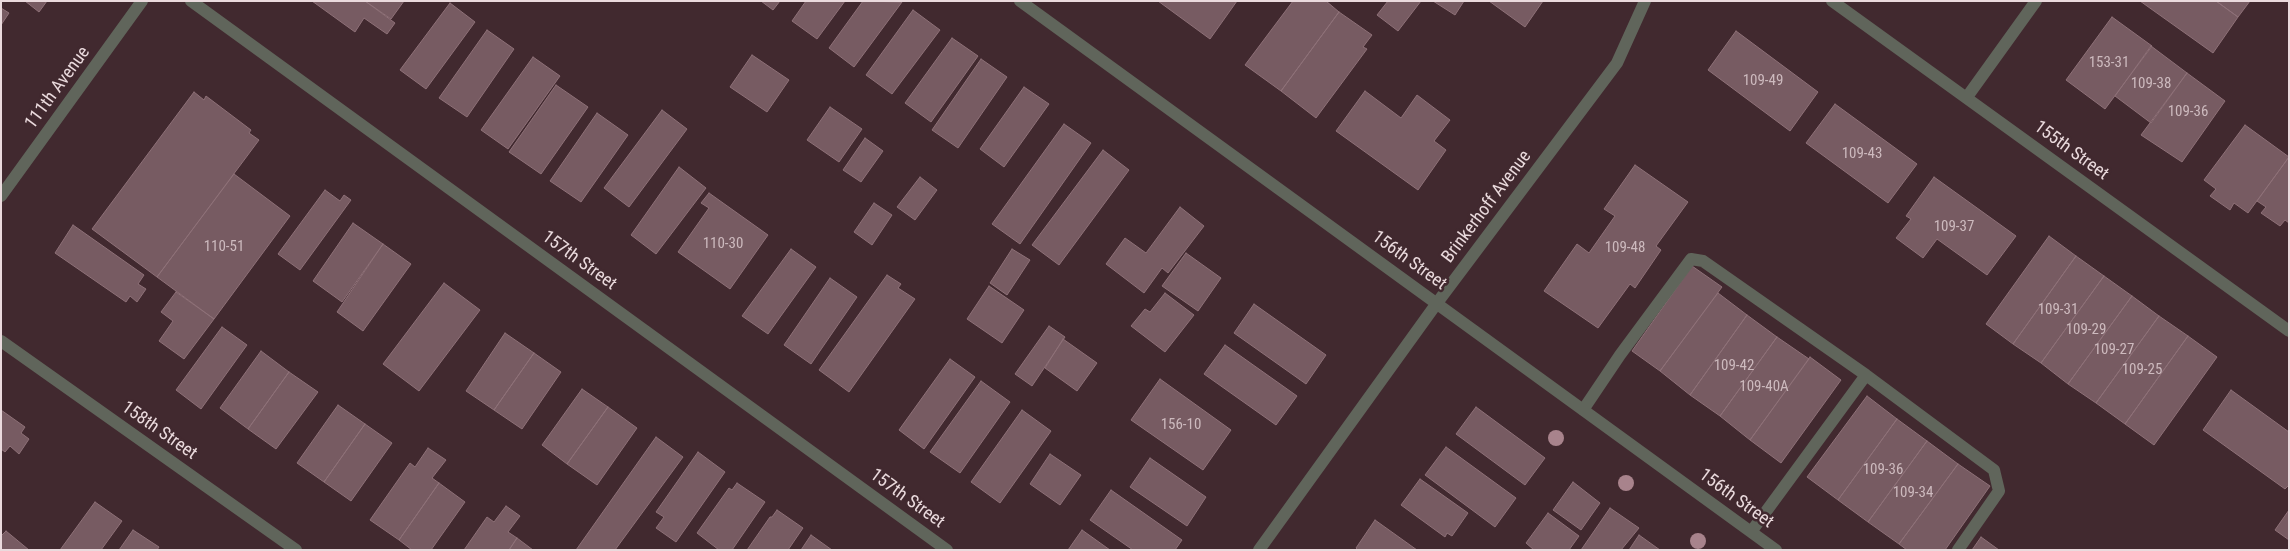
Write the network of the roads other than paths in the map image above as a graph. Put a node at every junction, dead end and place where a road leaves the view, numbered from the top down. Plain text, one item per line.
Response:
1 (142, 1) edge
2 (191, 1) edge
3 (1020, 1) edge
4 (1645, 1) edge
5 (1832, 1) edge
6 (2036, 1) edge
7 (1967, 97) junction
8 (1, 196) edge
9 (1437, 303) junction
10 (2289, 330) edge
11 (1, 341) edge
12 (1866, 375) junction
13 (1583, 410) junction
14 (1751, 532) junction
15 (296, 550) edge
16 (947, 550) edge
17 (1259, 550) edge
18 (1776, 550) edge
19 (1958, 550) edge

1 - 8 street, 111th Avenue
2 - 16 street, 157th Street
3 - 9 street, 156th Street
4 - 9 street, Brinkerhoff Avenue
5 - 7 street, 155th Street
6 - 7 street
7 - 10 street, 155th Street
9 - 13 street, 156th Street
9 - 17 street, Brinkerhoff Avenue
11 - 15 street, 158th Street
12 - 13 street
12 - 14 street
12 - 19 street
13 - 14 street, 156th Street
14 - 18 street, 156th Street

